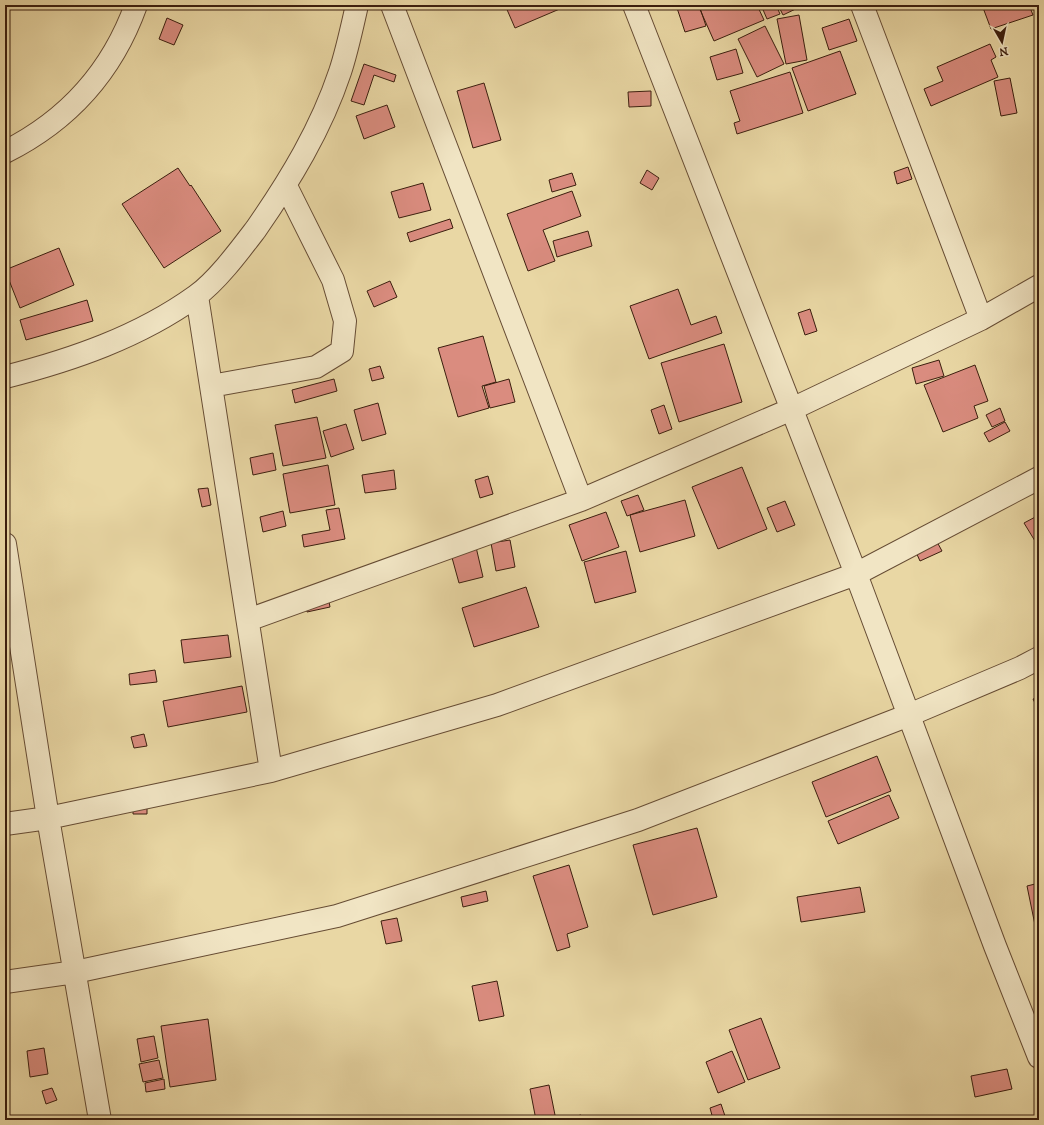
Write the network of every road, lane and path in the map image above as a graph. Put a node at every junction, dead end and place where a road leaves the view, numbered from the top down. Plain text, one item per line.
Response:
1 (136, 5) edge
2 (357, 5) edge
3 (392, 5) edge
4 (634, 5) edge
5 (862, 5) edge
6 (5, 152) edge
7 (286, 186) junction
8 (1039, 286) edge
9 (197, 296) junction
10 (981, 319) junction
11 (5, 377) edge
12 (211, 386) junction
13 (792, 409) junction
14 (1039, 478) edge
15 (581, 500) junction
16 (5, 544) edge
17 (856, 574) junction
18 (248, 620) junction
19 (1039, 658) edge
20 (909, 715) junction
21 (271, 771) junction
22 (48, 818) junction
23 (5, 824) edge
24 (75, 972) junction
25 (5, 982) edge
26 (1039, 1057) edge
27 (100, 1120) edge

1 - 6 street
2 - 7 street
3 - 15 street
4 - 13 street
5 - 10 street
7 - 9 street
7 - 12 street
8 - 10 street
9 - 11 street
9 - 12 street
10 - 13 street
12 - 18 street
13 - 15 street
13 - 17 street
14 - 17 street
15 - 18 street
16 - 22 street
17 - 20 street
17 - 21 street
18 - 21 street
19 - 20 street
20 - 24 street
20 - 26 street
21 - 22 street
22 - 23 street
22 - 24 street
24 - 25 street
24 - 27 street

